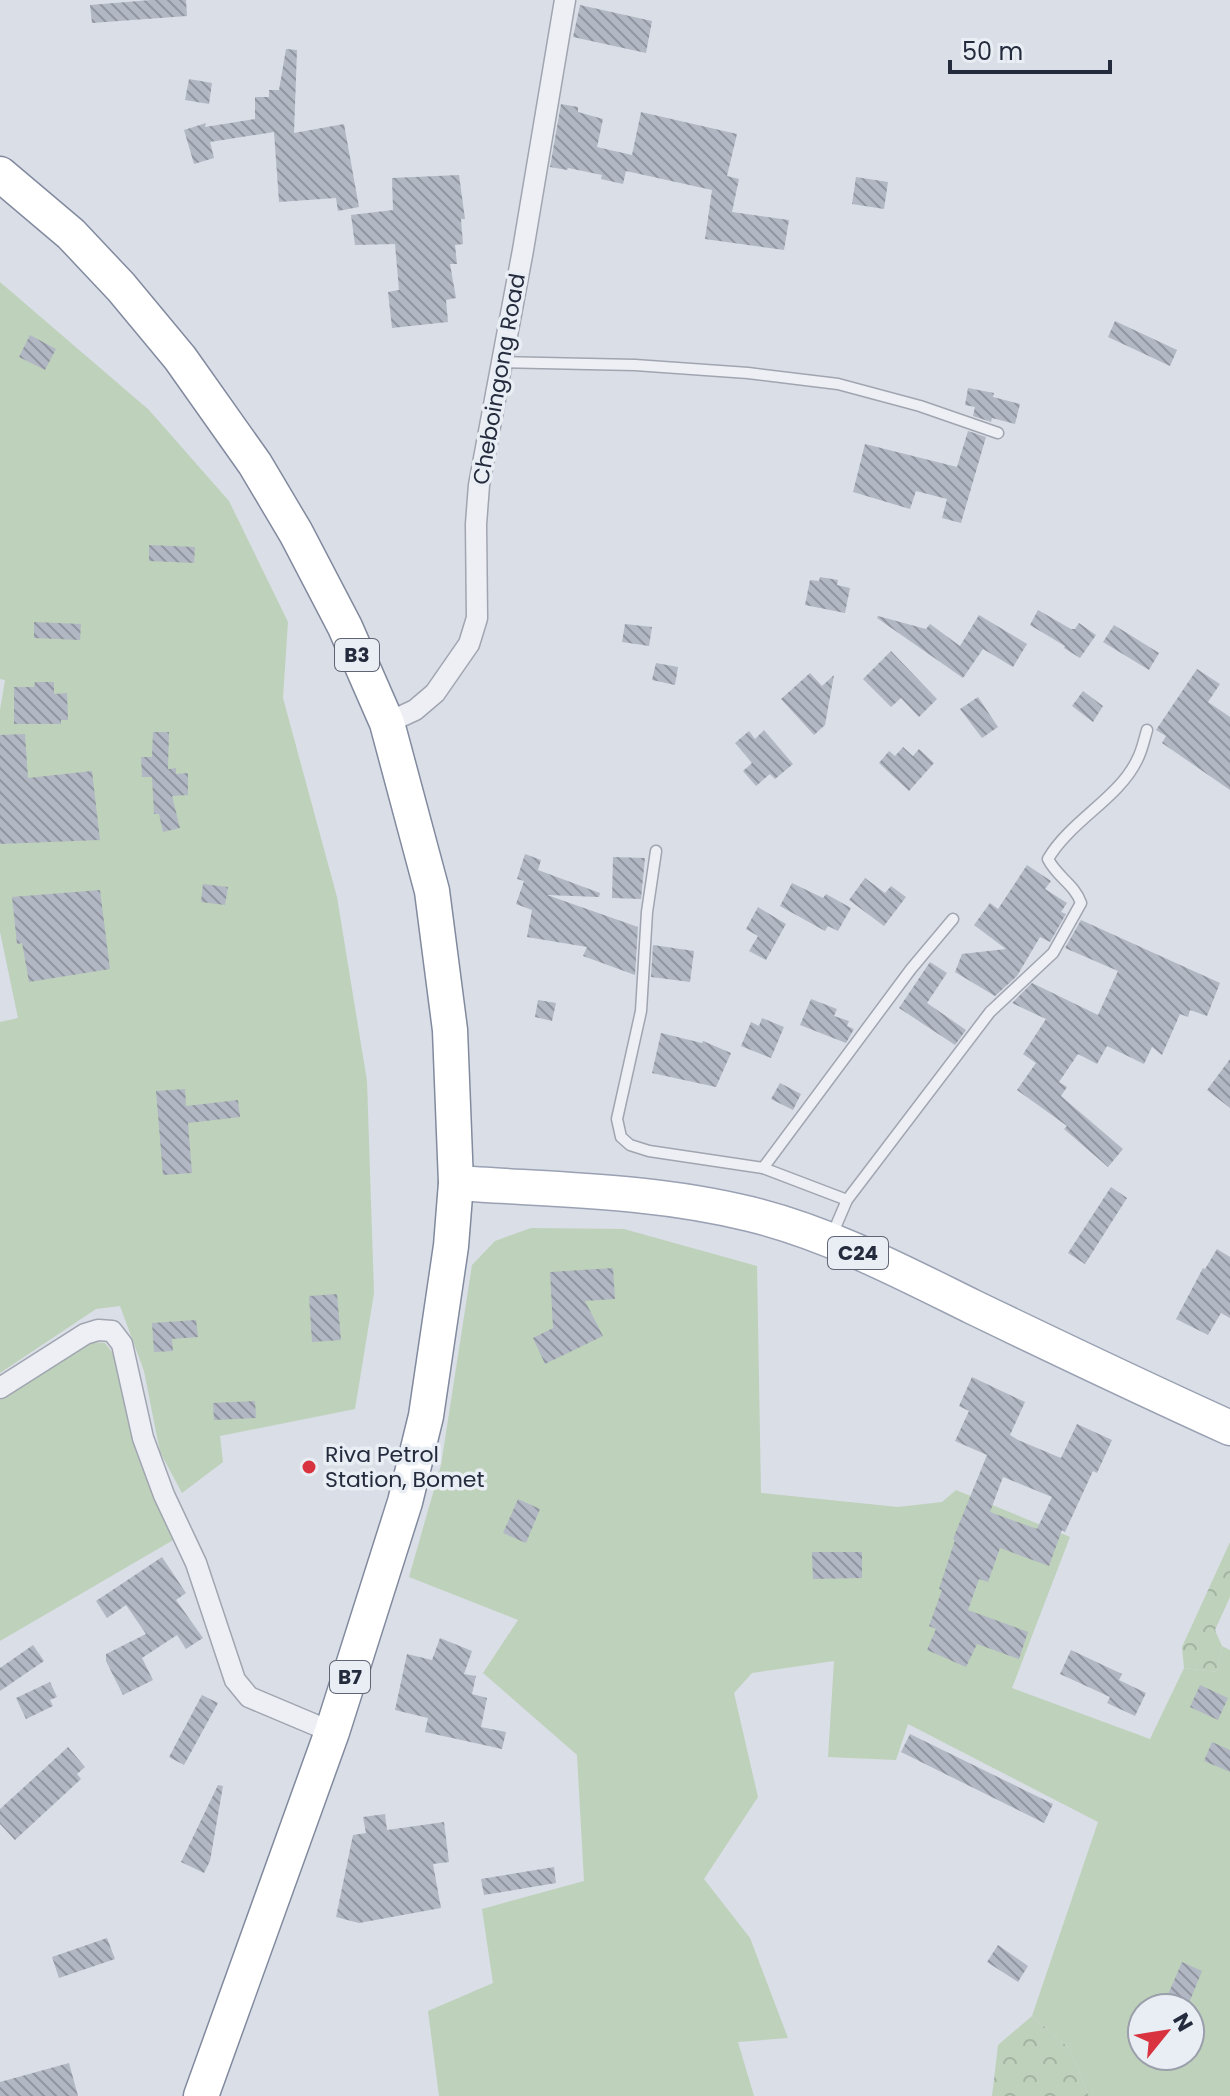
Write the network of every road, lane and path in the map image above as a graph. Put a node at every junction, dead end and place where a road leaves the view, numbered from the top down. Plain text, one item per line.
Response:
1 (565, 0) edge
2 (0, 174) edge
3 (501, 362) junction
4 (998, 433) dead end
5 (387, 723) junction
6 (1147, 730) dead end
7 (656, 851) dead end
8 (953, 919) dead end
9 (763, 1168) junction
10 (456, 1183) junction
11 (847, 1200) junction
12 (829, 1240) junction
13 (451, 1246) joint
14 (0, 1388) edge
15 (1230, 1428) edge
16 (332, 1732) junction
17 (201, 2096) edge

1 - 3 street, Cheboingong Road
2 - 5 main road, B3
3 - 4 lane
3 - 5 street, Cheboingong Road
5 - 10 main road, B3
6 - 11 lane
7 - 9 lane
8 - 9 lane
9 - 11 lane
10 - 12 main road, C24
10 - 13 main road, B3
11 - 12 lane
12 - 15 main road, C24
13 - 16 main road, B7
14 - 16 street
16 - 17 main road, B7

